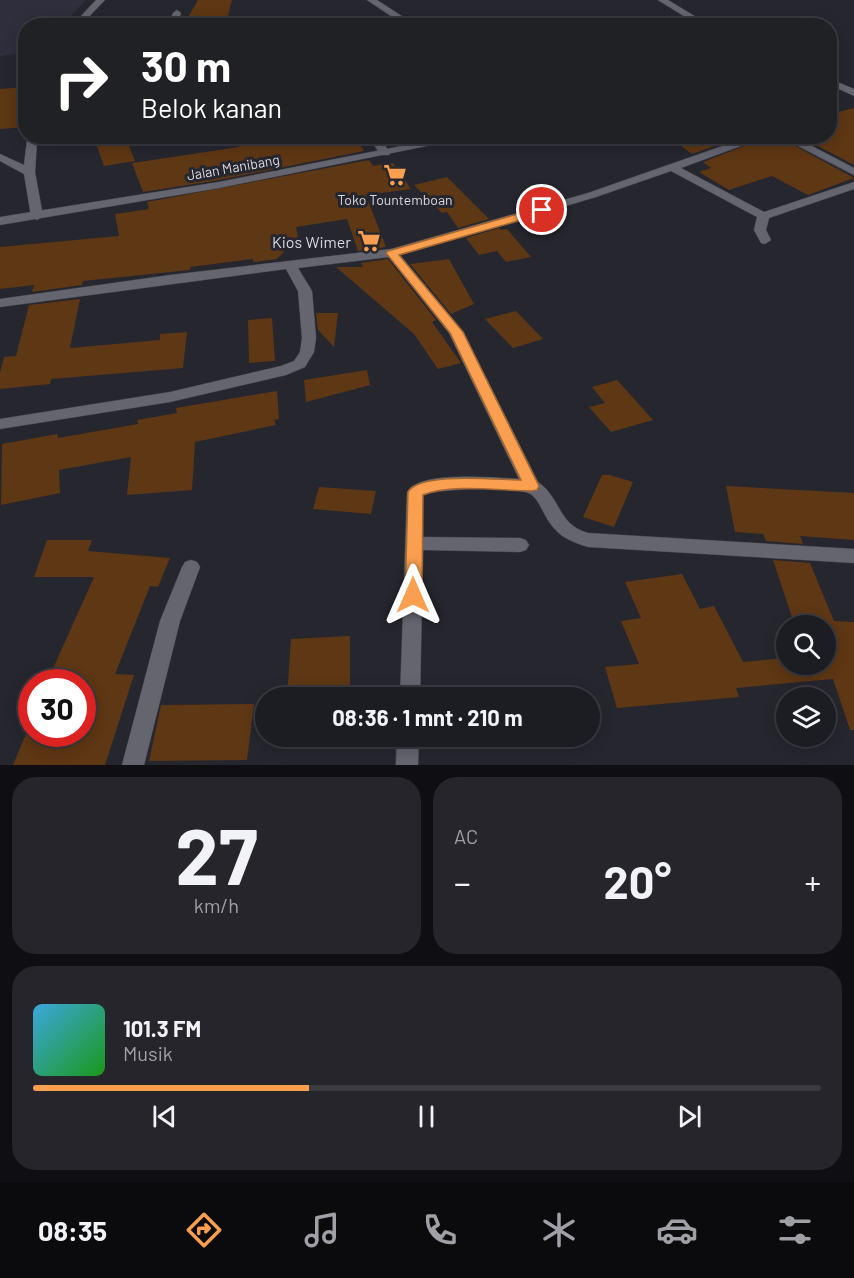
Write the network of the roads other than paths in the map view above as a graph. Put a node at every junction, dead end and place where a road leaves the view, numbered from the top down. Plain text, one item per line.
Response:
1 (101, 0) edge
2 (372, 0) edge
3 (662, 0) edge
4 (177, 13) dead end
5 (83, 18) edge
6 (175, 18) edge
7 (400, 18) edge
8 (693, 18) edge
9 (837, 85) edge
10 (854, 93) edge
11 (31, 144) edge
12 (379, 144) edge
13 (431, 144) edge
14 (740, 144) edge
15 (800, 144) edge
16 (385, 153) junction
17 (0, 157) edge
18 (673, 168) junction
19 (29, 172) junction
20 (854, 172) edge
21 (854, 185) edge
22 (38, 216) junction
23 (763, 216) junction
24 (0, 221) edge
25 (765, 240) dead end
26 (392, 253) junction
27 (290, 265) junction
28 (0, 303) edge
29 (0, 424) edge
30 (531, 486) junction
31 (414, 543) junction
32 (520, 545) dead end
33 (854, 556) edge
34 (191, 567) dead end
35 (410, 687) edge
36 (408, 747) edge
37 (133, 765) edge
38 (407, 765) edge

1 - 5 street
2 - 7 street
3 - 8 street
4 - 6 street
9 - 10 street
11 - 19 street
12 - 16 street
13 - 16 street, Jalan Manibang
14 - 18 street
15 - 20 street
16 - 22 street, Jalan Manibang
17 - 19 street
18 - 23 street
18 - 26 street
19 - 22 street
21 - 23 street
22 - 24 street, Jalan Manibang
23 - 25 street
26 - 27 street
26 - 30 street
27 - 28 street
27 - 29 street
30 - 31 street
30 - 33 street
31 - 32 street
31 - 35 street
34 - 37 street
36 - 38 street

